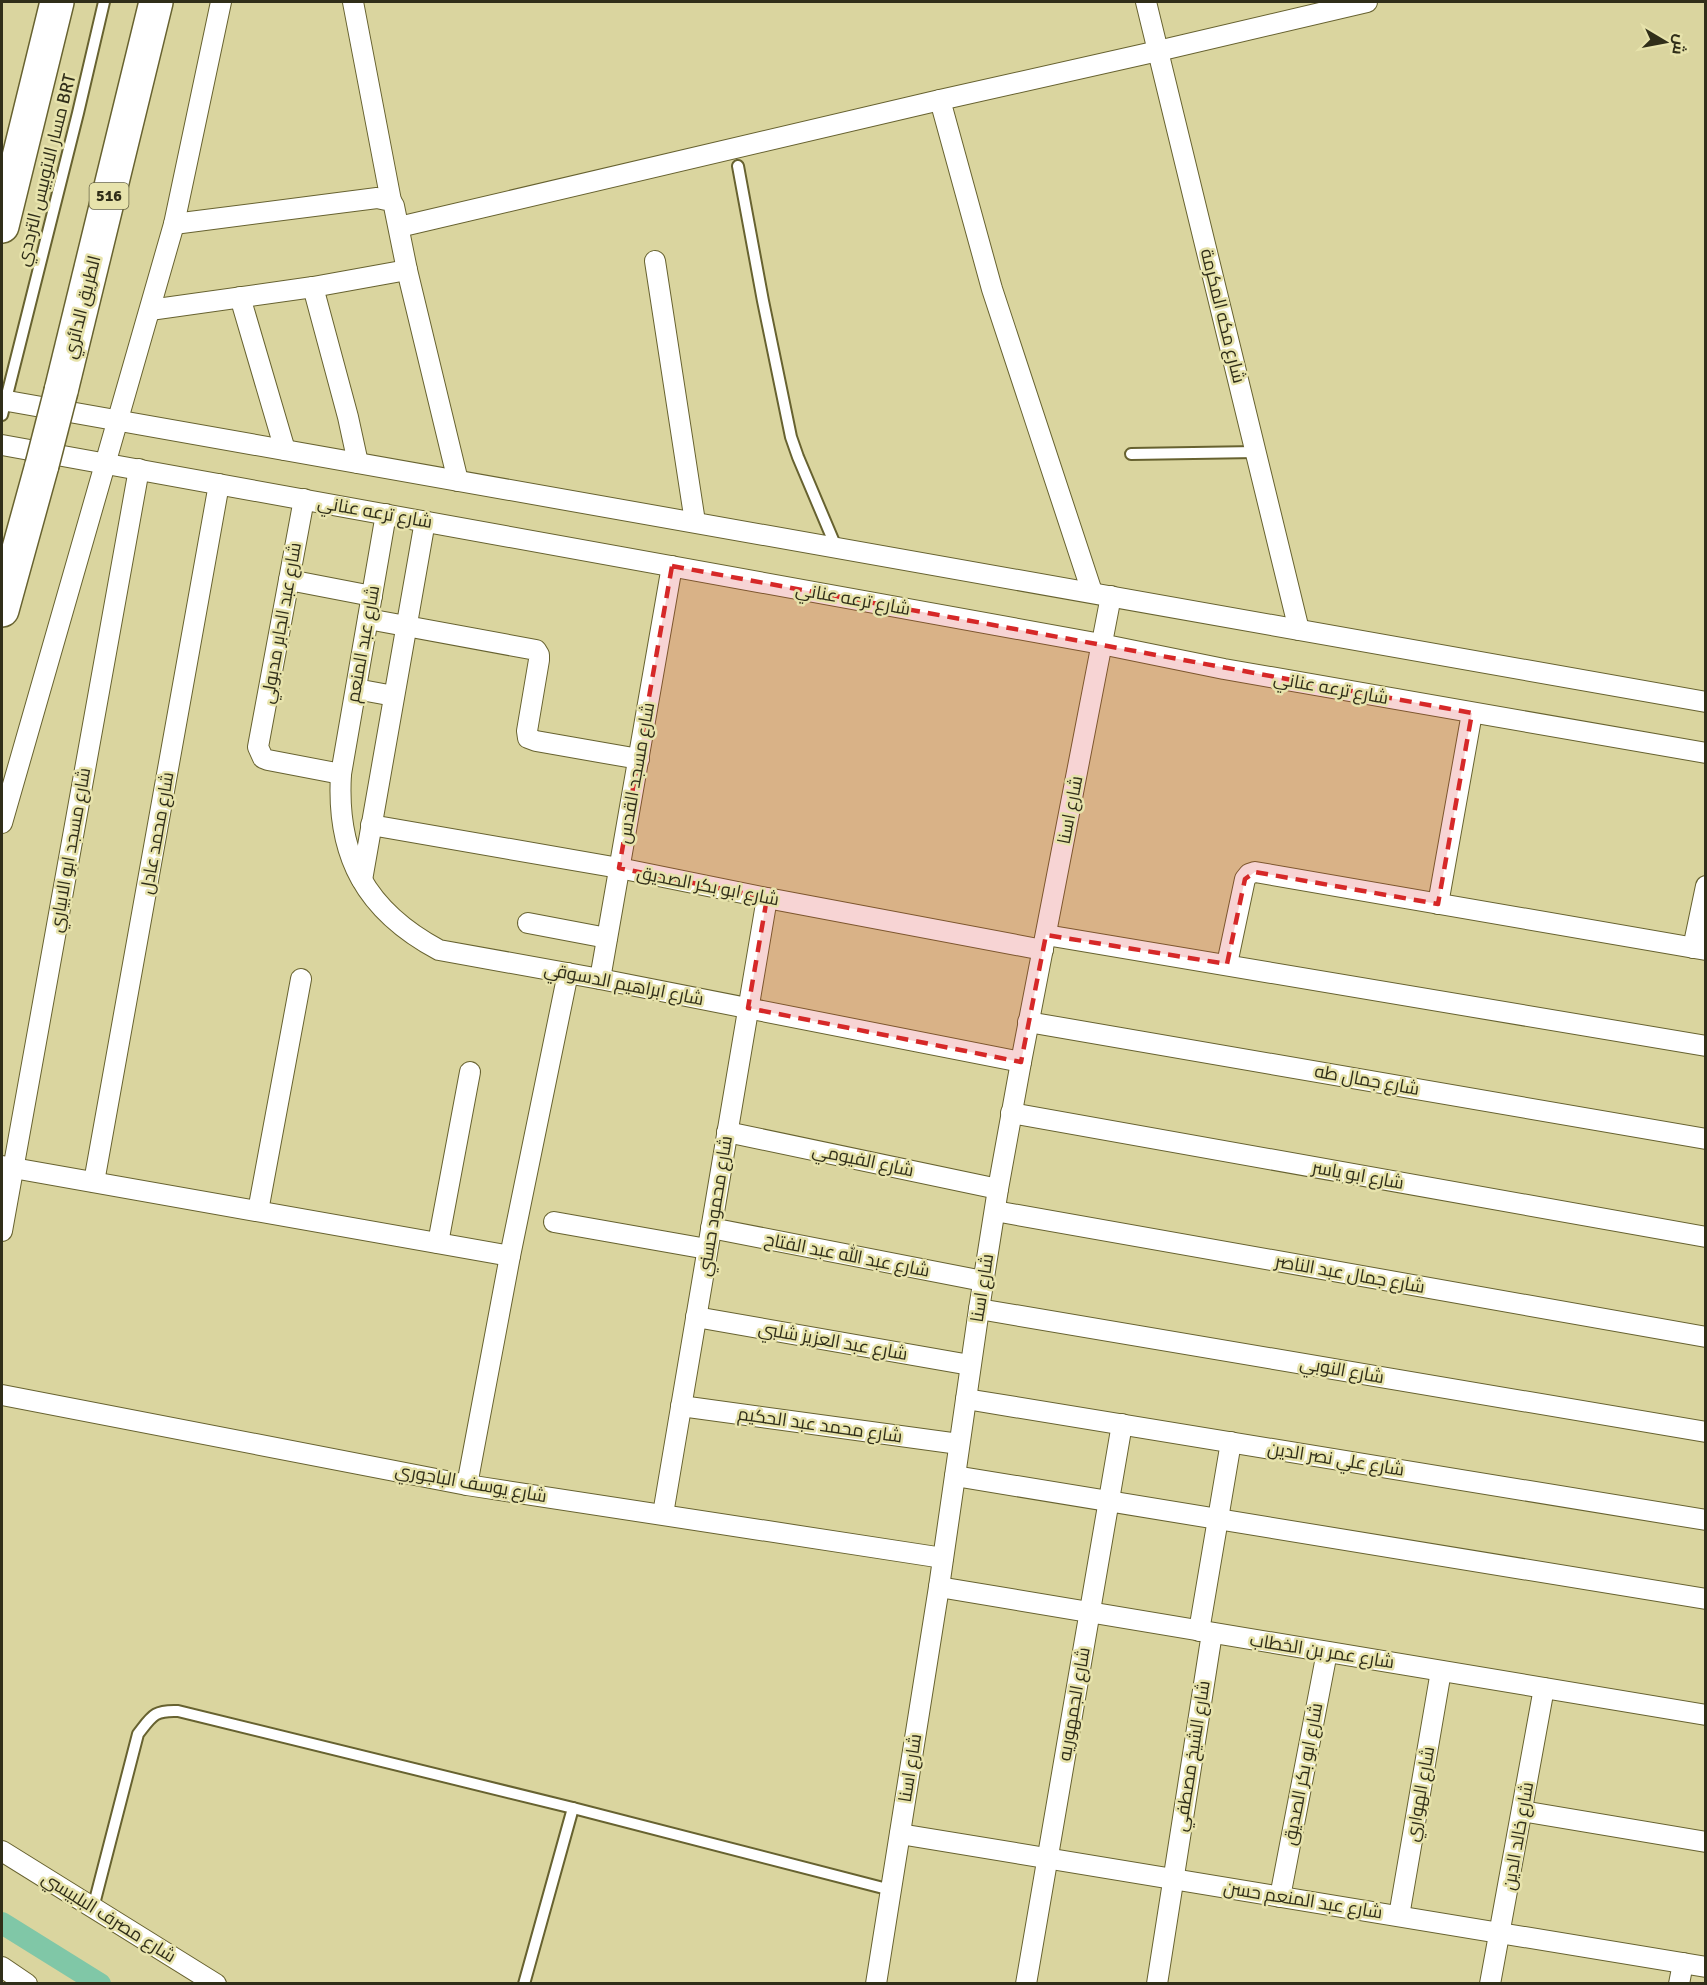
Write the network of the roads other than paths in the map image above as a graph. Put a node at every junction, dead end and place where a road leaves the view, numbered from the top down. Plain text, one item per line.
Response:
1 (57, 2) edge
2 (104, 2) edge
3 (156, 2) edge
4 (221, 2) edge
5 (353, 2) edge
6 (1146, 2) edge
7 (1367, 2) edge
8 (1158, 51) junction
9 (940, 100) junction
10 (738, 166) dead end
11 (391, 201) junction
12 (174, 224) junction
13 (2, 226) edge
14 (399, 227) junction
15 (655, 261) dead end
16 (407, 270) junction
17 (313, 287) junction
18 (240, 297) junction
19 (150, 310) junction
20 (2, 400) edge
21 (2, 415) edge
22 (118, 421) junction
23 (2, 445) edge
24 (285, 450) junction
25 (1256, 452) junction
26 (1131, 454) dead end
27 (105, 463) junction
28 (358, 463) junction
29 (139, 469) junction
30 (458, 481) junction
31 (219, 484) junction
32 (304, 499) junction
33 (386, 514) junction
34 (425, 521) junction
35 (695, 522) junction
36 (836, 547) junction
37 (672, 566) junction
38 (289, 580) junction
39 (1101, 594) junction
40 (372, 596) junction
41 (2, 610) edge
42 (368, 619) junction
43 (406, 627) junction
44 (1299, 630) junction
45 (1101, 644) junction
46 (356, 689) junction
47 (394, 696) junction
48 (1706, 702) edge
49 (1472, 713) junction
50 (1706, 753) edge
51 (639, 759) junction
52 (341, 774) junction
53 (2, 823) edge
54 (371, 825) junction
55 (619, 868) junction
56 (362, 880) junction
57 (1706, 886) edge
58 (766, 898) junction
59 (1438, 904) junction
60 (528, 923) dead end
61 (607, 938) junction
62 (1045, 942) junction
63 (1699, 949) edge
64 (1227, 964) junction
65 (568, 973) junction
66 (301, 979) dead end
67 (600, 979) junction
68 (748, 1008) junction
69 (1029, 1022) junction
70 (1706, 1046) edge
71 (1021, 1062) junction
72 (470, 1072) dead end
73 (1011, 1113) junction
74 (727, 1131) junction
75 (1706, 1139) edge
76 (7, 1167) edge
77 (94, 1182) junction
78 (998, 1189) junction
79 (258, 1211) junction
80 (995, 1211) junction
81 (554, 1222) dead end
82 (711, 1228) junction
83 (2, 1231) edge
84 (1706, 1237) edge
85 (438, 1243) junction
86 (707, 1250) junction
87 (510, 1256) junction
88 (983, 1281) junction
89 (979, 1309) junction
90 (696, 1317) junction
91 (1706, 1337) edge
92 (970, 1365) junction
93 (2, 1395) edge
94 (966, 1399) junction
95 (681, 1406) junction
96 (1122, 1424) junction
97 (1705, 1427) edge
98 (1231, 1442) junction
99 (959, 1444) junction
100 (955, 1476) junction
101 (467, 1485) junction
102 (1108, 1502) junction
103 (663, 1514) junction
104 (1218, 1520) junction
105 (1706, 1520) edge
106 (943, 1558) junction
107 (939, 1587) junction
108 (1706, 1599) edge
109 (1089, 1612) junction
110 (1205, 1632) junction
111 (1327, 1652) junction
112 (1441, 1671) junction
113 (1545, 1688) junction
114 (1706, 1715) edge
115 (573, 1808) junction
116 (1522, 1811) junction
117 (900, 1834) junction
118 (1706, 1842) edge
119 (2, 1851) edge
120 (1047, 1858) junction
121 (1173, 1879) junction
122 (891, 1890) junction
123 (1280, 1897) junction
124 (93, 1908) junction
125 (1400, 1917) junction
126 (1500, 1933) junction
127 (1683, 1963) junction
128 (2, 1967) edge
129 (1706, 1967) edge
130 (27, 1983) edge
131 (216, 1983) edge
132 (524, 1983) edge
133 (876, 1983) edge
134 (1026, 1983) edge
135 (1157, 1983) edge
136 (1490, 1983) edge
137 (1679, 1983) edge

1 - 13 highway
2 - 21 lane, مسار الاتوبيس الترددي BRT
3 - 41 highway, الطريق الدائري / 516, bridge
4 - 12 street
5 - 11 street
6 - 8 street, شارع مكه المكرمة
7 - 8 street
8 - 9 street
8 - 25 street, شارع مكه المكرمة
9 - 14 street
9 - 39 street
10 - 36 lane
11 - 12 street
11 - 14 street
12 - 19 street
14 - 16 street
15 - 35 street
16 - 17 street
16 - 30 street
17 - 18 street
17 - 28 street
18 - 19 street
18 - 24 street
19 - 22 street
20 - 22 street
22 - 24 street
22 - 27 street
23 - 27 street, شارع ترعه عناني
24 - 28 street
25 - 26 lane
25 - 44 street, شارع مكه المكرمة
27 - 29 street, شارع ترعه عناني
27 - 53 street
28 - 30 street
29 - 31 street, شارع ترعه عناني
29 - 76 street, شارع مسجد ابو الابياري
30 - 35 street
31 - 32 street, شارع ترعه عناني
31 - 77 street, شارع محمد عادل
32 - 33 street, شارع ترعه عناني
32 - 38 street, شارع عبد الجابر مدبولي
33 - 34 street, شارع ترعه عناني
33 - 40 street, شارع عبد المنعم
34 - 37 street, شارع ترعه عناني
34 - 43 street
35 - 36 street
36 - 39 street
37 - 45 street, شارع ترعه عناني
37 - 51 street, شارع مسجد القدس
38 - 40 street
38 - 52 street, شارع عبد الجابر مدبولي
39 - 44 street
39 - 45 street, شارع اسنا
40 - 42 street, شارع عبد المنعم
42 - 43 street
42 - 46 street, شارع عبد المنعم
43 - 47 street
43 - 51 street
44 - 48 street
45 - 49 street, شارع ترعه عناني
45 - 62 street, شارع اسنا
46 - 47 street
46 - 52 street, شارع عبد المنعم
47 - 54 street
49 - 50 street, شارع ترعه عناني
49 - 59 street
51 - 55 street, شارع مسجد القدس
52 - 56 street, شارع ابراهيم الدسوقي
54 - 55 street, شارع ابو بكر الصديق
54 - 56 street
55 - 58 street, شارع ابو بكر الصديق
55 - 61 street, شارع مسجد القدس
56 - 65 street, شارع ابراهيم الدسوقي
57 - 63 street
58 - 62 street, شارع ابو بكر الصديق
58 - 68 street, شارع محمود حسني
59 - 63 street
59 - 64 street
60 - 61 street
61 - 67 street, شارع مسجد القدس
62 - 64 street, شارع ابو بكر الصديق
62 - 69 street, شارع اسنا
64 - 70 street, شارع ابو بكر الصديق
65 - 67 street, شارع ابراهيم الدسوقي
65 - 87 street
66 - 79 street
67 - 68 street, شارع ابراهيم الدسوقي
68 - 71 street, شارع ابراهيم الدسوقي
68 - 74 street, شارع محمود حسني
69 - 71 street, شارع اسنا
69 - 75 street, شارع جمال طه
71 - 73 street, شارع اسنا
72 - 85 street
73 - 78 street, شارع اسنا
73 - 84 street, شارع ابو ياسر
74 - 78 street, شارع الفيومي
74 - 82 street, شارع محمود حسني
76 - 77 street
76 - 83 street, شارع مسجد ابو الابياري
77 - 79 street
78 - 80 street, شارع اسنا
79 - 85 street
80 - 88 street, شارع اسنا
80 - 91 street, شارع جمال عبد الناصر
81 - 86 street
82 - 86 street, شارع محمود حسني
82 - 88 street, شارع عبد الله عبد الفتاح
85 - 87 street
86 - 90 street, شارع محمود حسني
87 - 101 street
88 - 89 street, شارع اسنا
89 - 92 street, شارع اسنا
89 - 97 street, شارع النوبي
90 - 92 street, شارع عبد العزيز شلبي
90 - 95 street, شارع محمود حسني
92 - 94 street, شارع اسنا
93 - 101 street, شارع يوسف الباجوري
94 - 96 street, شارع علي نصر الدين
94 - 99 street, شارع اسنا
95 - 99 street, شارع محمد عبد الحكيم
95 - 103 street, شارع محمود حسني
96 - 98 street, شارع علي نصر الدين
96 - 102 street, شارع الجمهوريه
98 - 104 street, شارع الشيخ مصطفي
98 - 105 street, شارع علي نصر الدين
99 - 100 street, شارع اسنا
100 - 102 street
100 - 106 street, شارع اسنا
101 - 103 street, شارع يوسف الباجوري
102 - 104 street
102 - 109 street, شارع الجمهوريه
103 - 106 street, شارع يوسف الباجوري
104 - 108 street
104 - 110 street, شارع الشيخ مصطفي
106 - 107 street, شارع اسنا
107 - 109 street, شارع عمر بن الخطاب
107 - 117 street, شارع اسنا
109 - 110 street, شارع عمر بن الخطاب
109 - 120 street, شارع الجمهوريه
110 - 111 street, شارع عمر بن الخطاب
110 - 121 street, شارع الشيخ مصطفي
111 - 112 street, شارع عمر بن الخطاب
111 - 123 street, شارع ابو بكر الصديق
112 - 113 street, شارع عمر بن الخطاب
112 - 125 street, شارع الهواري
113 - 114 street, شارع عمر بن الخطاب
113 - 116 street, شارع خالد الدين
115 - 122 lane
115 - 124 lane
115 - 132 lane
116 - 118 street
116 - 126 street, شارع خالد الدين
117 - 120 street, شارع عبد المنعم حسن
117 - 122 street, شارع اسنا
119 - 124 street, شارع مصرف البلبيسي
120 - 121 street, شارع عبد المنعم حسن
120 - 134 street, شارع الجمهوريه
121 - 123 street, شارع عبد المنعم حسن
121 - 135 street, شارع الشيخ مصطفي
122 - 133 street, شارع اسنا
123 - 125 street, شارع عبد المنعم حسن
124 - 131 street, شارع مصرف البلبيسي
125 - 126 street, شارع عبد المنعم حسن
126 - 127 street, شارع عبد المنعم حسن
126 - 136 street, شارع خالد الدين
127 - 129 street, شارع عبد المنعم حسن
127 - 137 street
128 - 130 street

